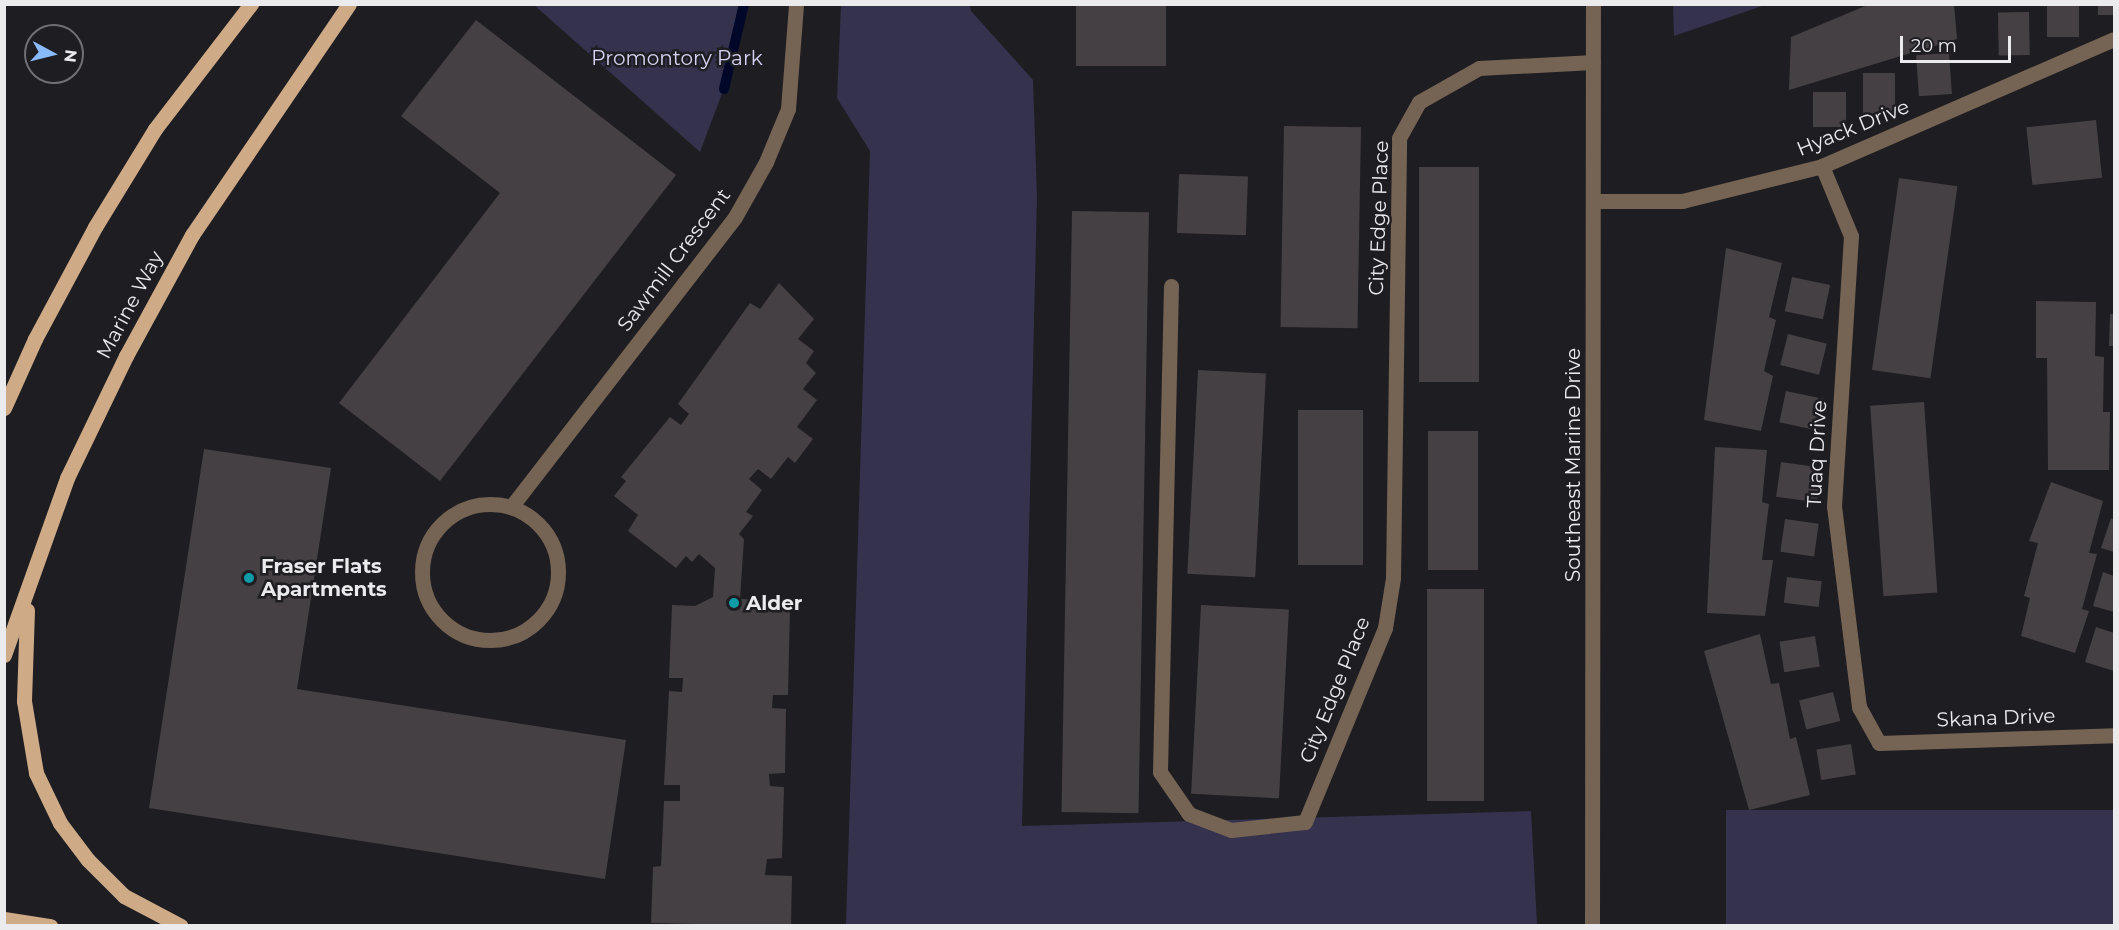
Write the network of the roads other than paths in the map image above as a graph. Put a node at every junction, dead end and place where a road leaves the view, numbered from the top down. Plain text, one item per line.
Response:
1 (251, 4) edge
2 (349, 4) edge
3 (796, 4) edge
4 (1593, 4) edge
5 (2115, 39) edge
6 (1593, 62) junction
7 (1822, 166) junction
8 (1593, 201) junction
9 (1171, 286) dead end
10 (4, 408) edge
11 (511, 507) junction
12 (27, 600) junction
13 (4, 655) edge
14 (2115, 735) edge
15 (1880, 743) joint
16 (4, 920) edge
17 (50, 926) edge
18 (181, 926) edge
19 (1592, 926) edge

1 - 10 main road
2 - 12 main road, Marine Way
3 - 11 street, Sawmill Crescent
4 - 6 street, Southeast Marine Drive
5 - 7 street, Hyack Drive
6 - 8 street, Southeast Marine Drive
6 - 9 street, City Edge Place
7 - 8 street, Hyack Drive
7 - 15 street, Tuaq Drive
8 - 19 street, Southeast Marine Drive
11 - 11 street
12 - 13 main road, Marine Way
12 - 18 main road
14 - 15 street, Skana Drive
16 - 17 main road

